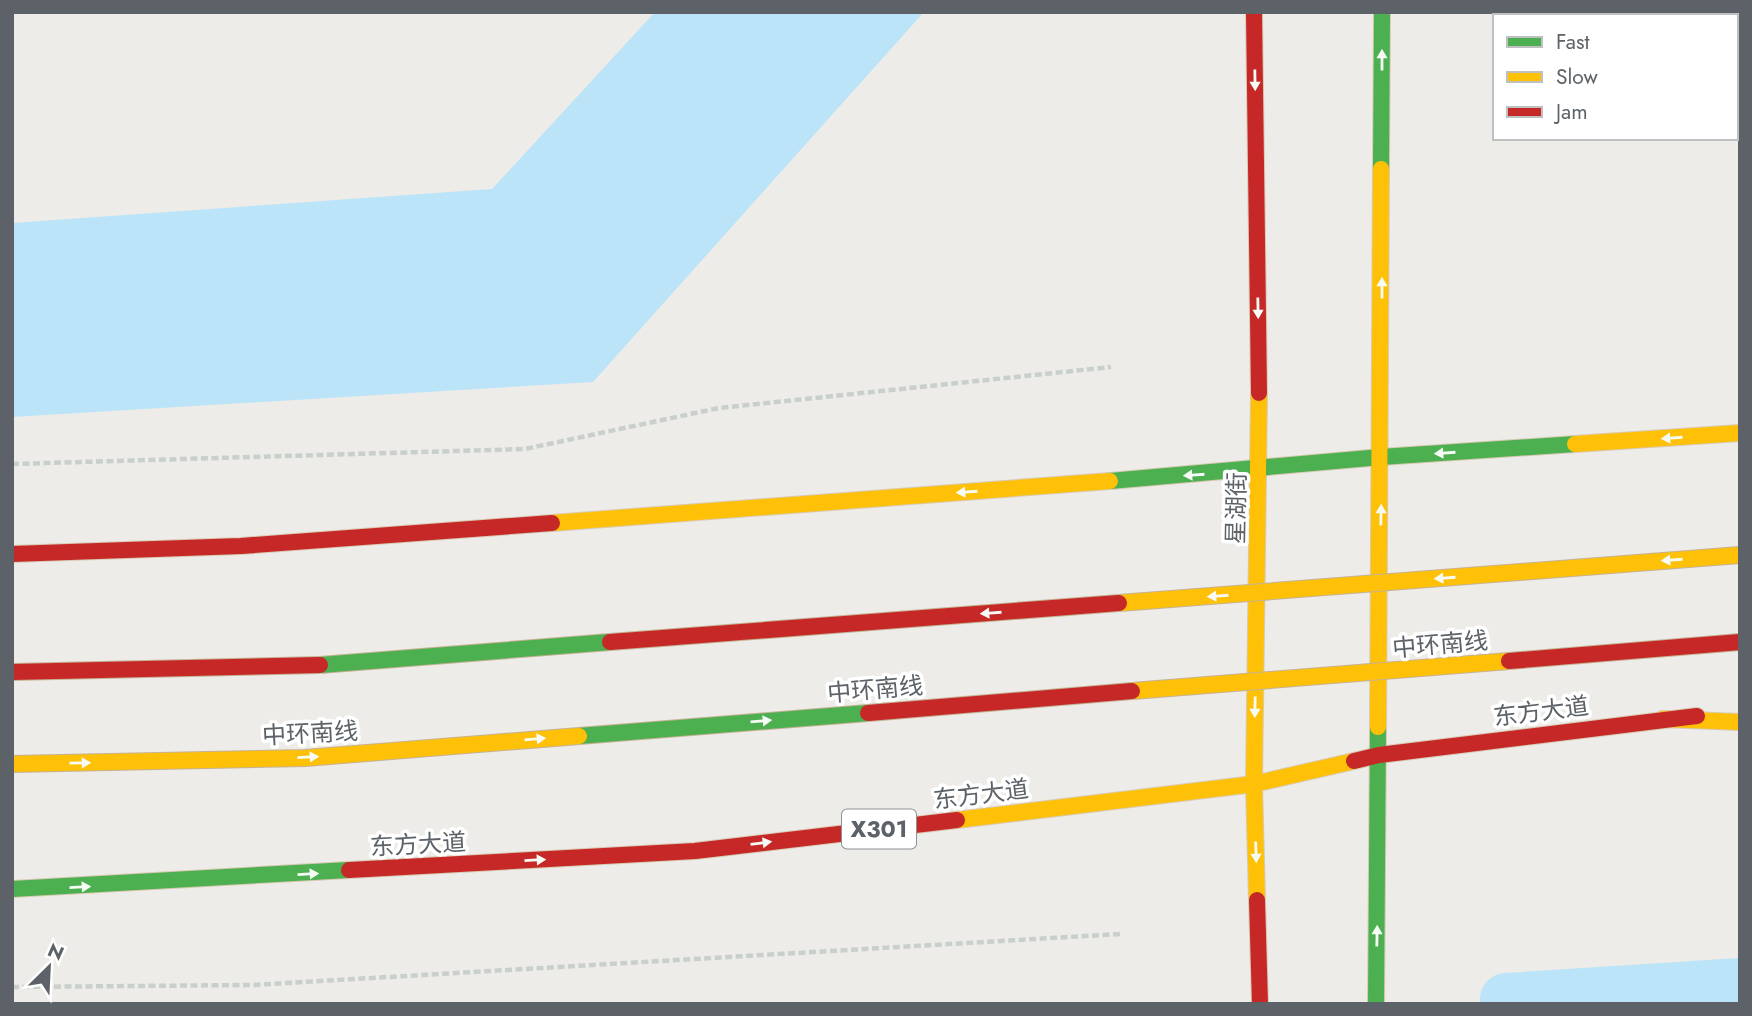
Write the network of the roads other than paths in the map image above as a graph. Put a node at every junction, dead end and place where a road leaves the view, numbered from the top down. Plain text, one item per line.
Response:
1 (1254, 12) edge
2 (1382, 12) edge
3 (1740, 433) edge
4 (1381, 457) junction
5 (1260, 470) junction
6 (12, 554) edge
7 (1740, 555) edge
8 (1740, 642) edge
9 (12, 672) edge
10 (1740, 713) edge
11 (1663, 719) junction
12 (1740, 722) edge
13 (1378, 755) junction
14 (12, 764) edge
15 (1254, 784) junction
16 (12, 889) edge
17 (1260, 1004) edge
18 (1376, 1004) edge

1 -> 5 main road, 星湖街
4 -> 2 main road
3 -> 4 main road
4 - 5 main road
13 -> 4 main road
5 -> 6 main road
5 -> 15 main road, 星湖街
7 -> 9 main road, bridge
14 -> 8 main road, 中环南线, bridge
10 - 11 main road, 东方大道 / X301
11 - 12 main road
11 - 13 main road, 东方大道 / X301
13 - 15 main road, 东方大道 / X301
18 -> 13 main road
16 -> 15 main road, 东方大道 / X301
15 -> 17 main road, 星湖街

